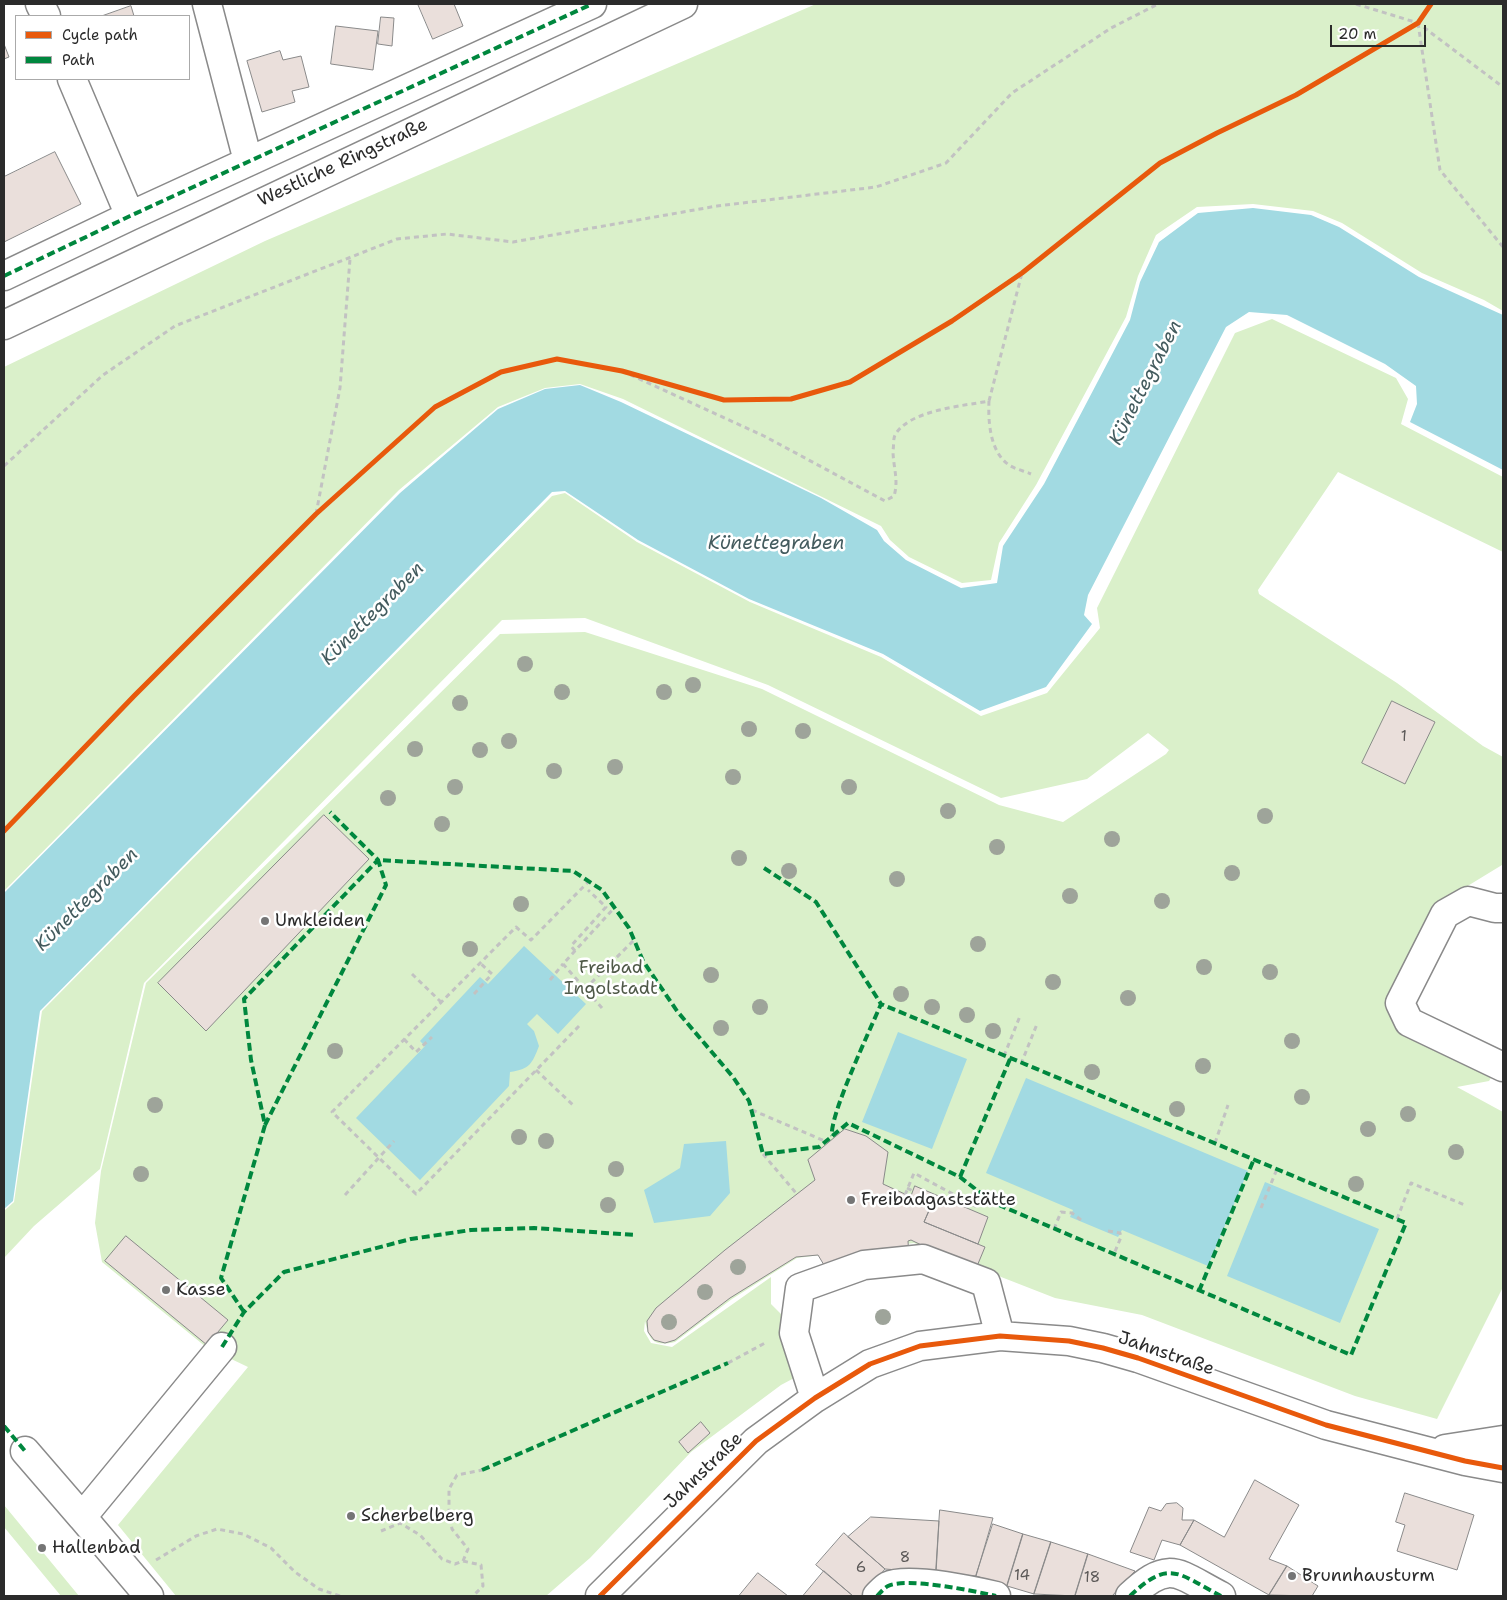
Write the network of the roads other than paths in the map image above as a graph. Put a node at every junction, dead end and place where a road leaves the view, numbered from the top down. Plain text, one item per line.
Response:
1 (207, 4) edge
2 (592, 4) edge
3 (683, 4) edge
4 (72, 80) edge
5 (248, 161) junction
6 (130, 216) junction
7 (4, 276) edge
8 (4, 325) edge
9 (1503, 908) edge
10 (1503, 1067) edge
11 (1000, 1336) junction
12 (222, 1347) dead end
13 (815, 1398) junction
14 (1503, 1440) edge
15 (1428, 1450) junction
16 (25, 1451) dead end
17 (1503, 1468) edge
18 (82, 1517) junction
19 (149, 1596) edge
20 (600, 1596) edge
21 (876, 1596) edge
22 (996, 1596) edge
23 (1130, 1596) edge
24 (1221, 1596) edge

1 - 5 street
2 - 5 street
3 - 8 street, Westliche Ringstraße
4 - 6 street
5 - 6 street
6 - 7 street
9 - 10 street
11 - 13 street, Jahnstraße
11 - 13 street
11 - 15 street, Jahnstraße
12 - 18 street
13 - 20 street, Jahnstraße
14 - 15 street
15 - 17 street, Jahnstraße
16 - 18 street
18 - 19 street
21 - 22 street
23 - 24 street

